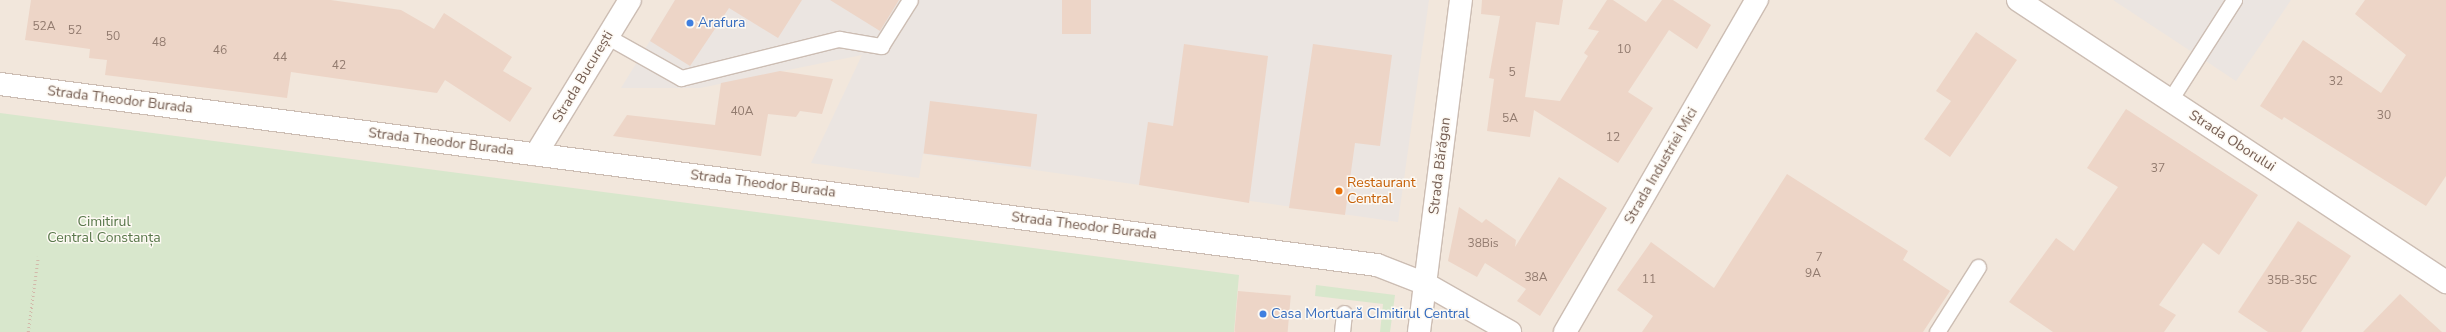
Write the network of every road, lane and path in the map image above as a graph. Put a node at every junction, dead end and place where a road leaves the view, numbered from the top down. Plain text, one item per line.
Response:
1 (630, 0) edge
2 (910, 0) edge
3 (1461, 0) edge
4 (1756, 0) edge
5 (2018, 0) edge
6 (2234, 0) edge
7 (608, 37) junction
8 (0, 84) edge
9 (2170, 100) junction
10 (536, 154) junction
11 (38, 257) dead end
12 (1978, 267) dead end
13 (2446, 282) edge
14 (1426, 284) junction
15 (1344, 313) dead end
16 (28, 332) edge
17 (1342, 332) edge
18 (1419, 332) edge
19 (1510, 332) edge
20 (1565, 332) edge
21 (1937, 332) edge

1 - 7 street, Strada București
2 - 7 lane
3 - 14 street, Strada Bărăgan
4 - 20 street, Strada Industriei Mici
5 - 9 street, Strada Oborului
6 - 9 lane
7 - 10 street, Strada București
8 - 10 street, Strada Theodor Burada
9 - 13 street, Strada Oborului
10 - 14 street, Strada Theodor Burada
11 - 16 path
12 - 21 lane
14 - 18 street, Strada Bărăgan
14 - 19 street, Strada Theodor Burada
15 - 17 lane

